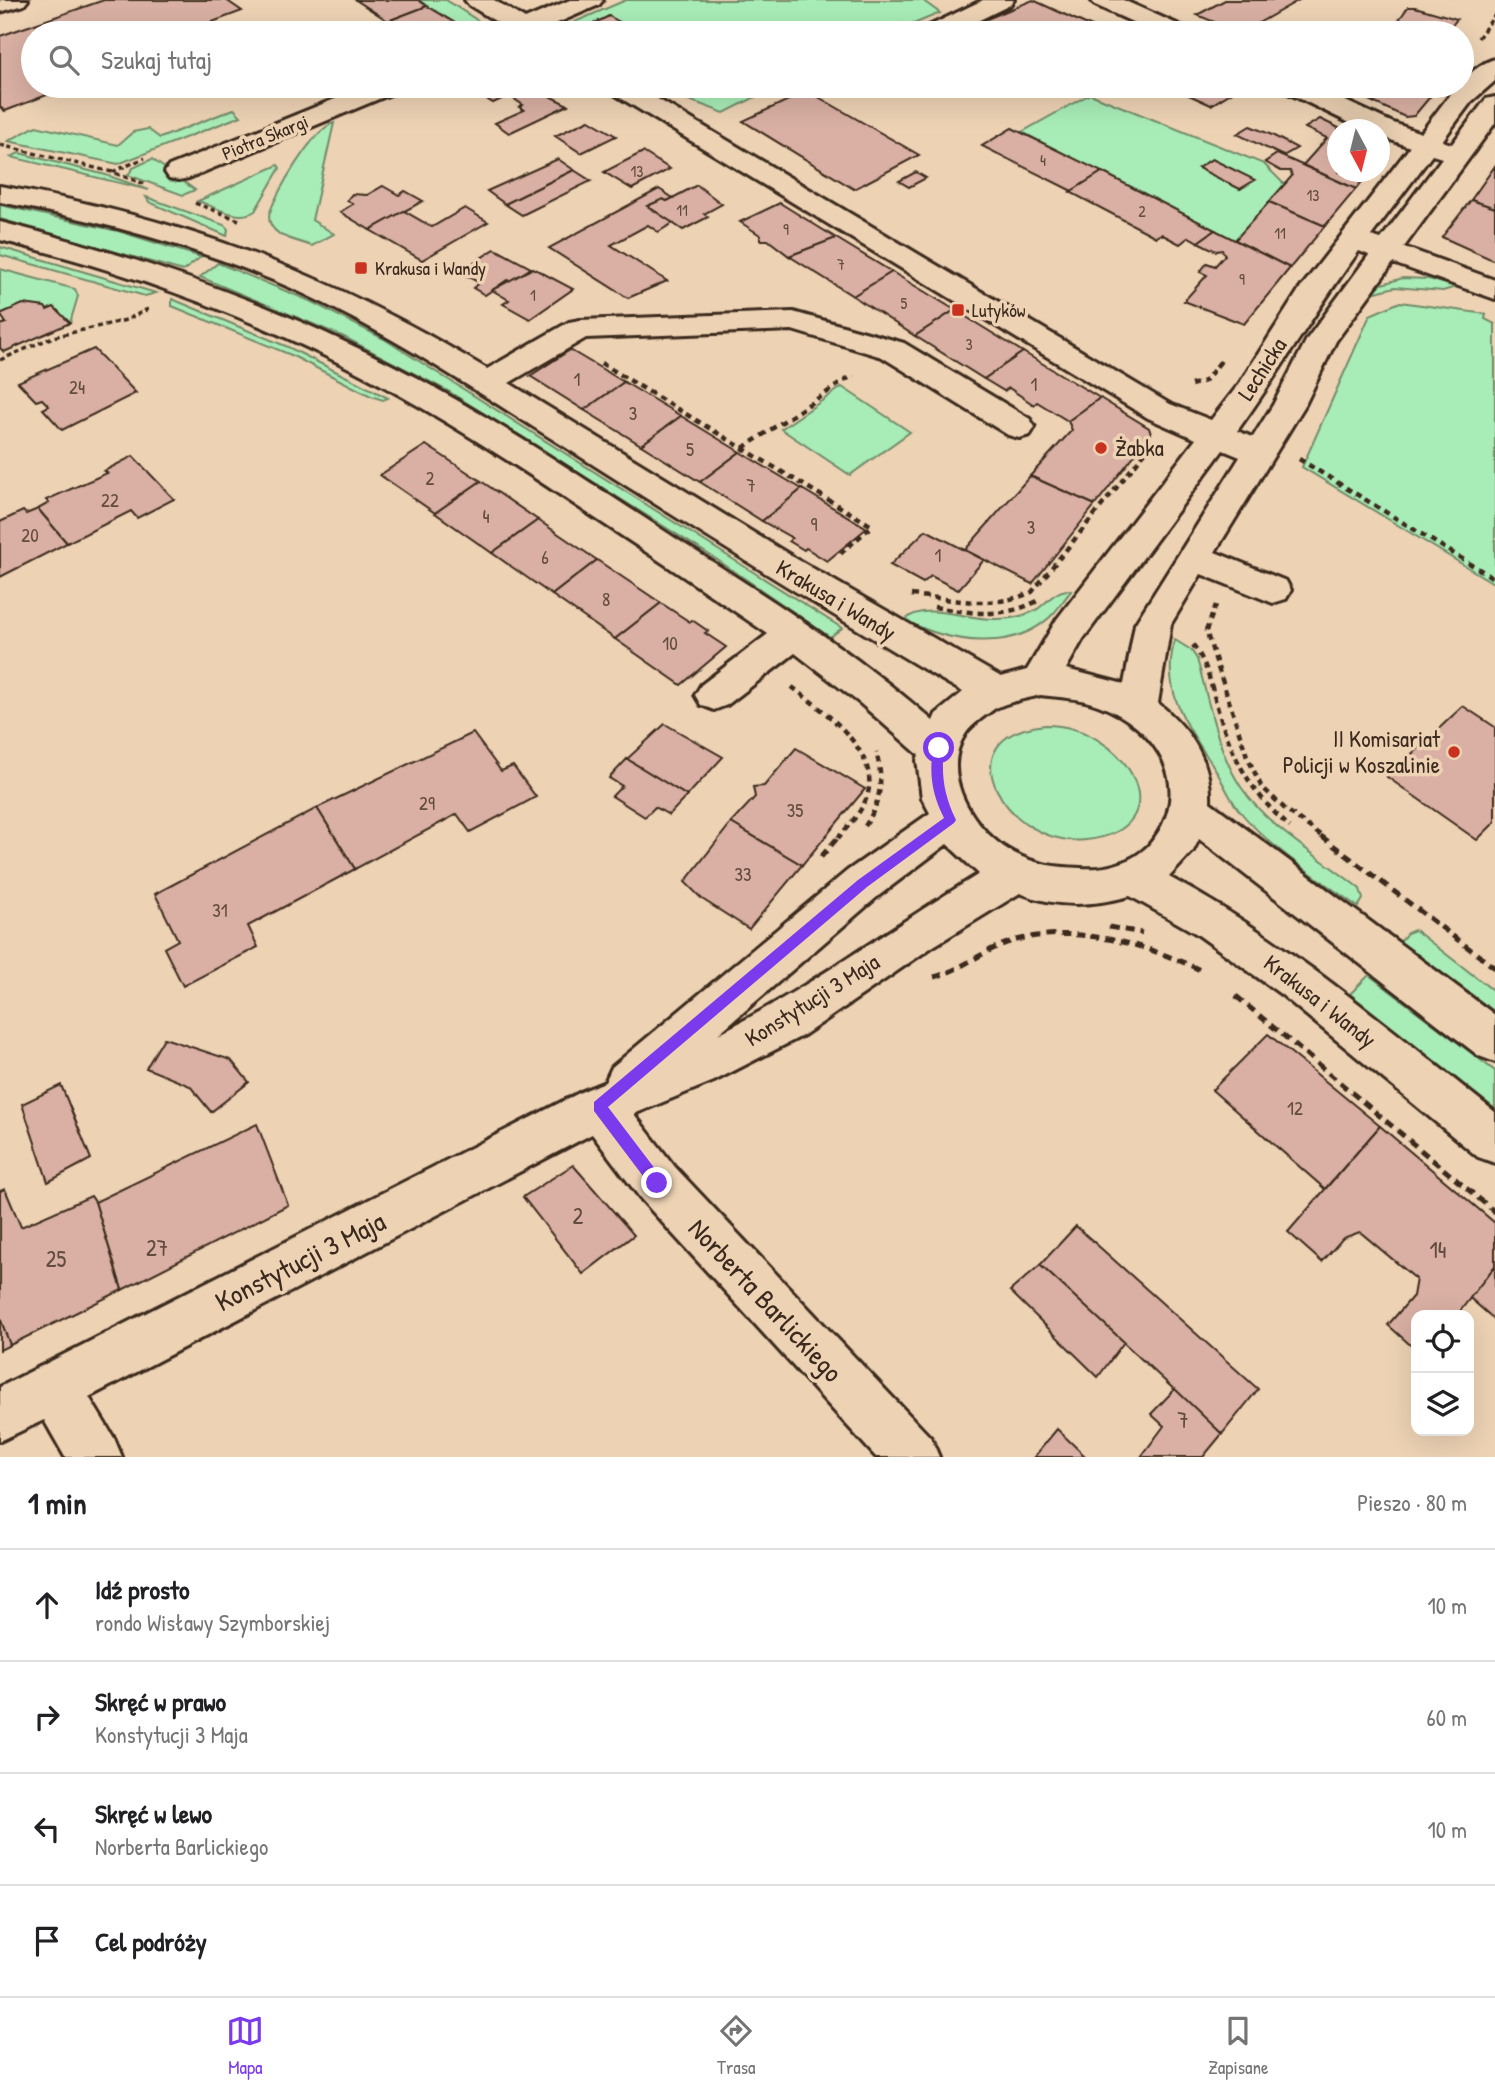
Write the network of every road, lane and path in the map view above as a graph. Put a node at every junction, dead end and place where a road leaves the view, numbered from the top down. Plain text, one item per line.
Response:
1 (16, 0) edge
2 (477, 0) edge
3 (591, 0) edge
4 (1002, 0) edge
5 (1103, 0) edge
6 (0, 5) edge
7 (507, 21) edge
8 (546, 21) edge
9 (959, 21) edge
10 (1150, 21) edge
11 (1495, 67) edge
12 (1474, 86) edge
13 (360, 98) edge
14 (638, 98) edge
15 (1318, 98) edge
16 (1461, 98) edge
17 (1495, 105) edge
18 (0, 145) edge
19 (1425, 145) junction
20 (1462, 149) junction
21 (1495, 151) edge
22 (179, 172) dead end
23 (155, 188) dead end
24 (0, 194) edge
25 (187, 200) dead end
26 (243, 223) dead end
27 (0, 231) edge
28 (1353, 239) junction
29 (1386, 251) junction
30 (1495, 290) edge
31 (148, 309) dead end
32 (562, 339) junction
33 (0, 360) edge
34 (855, 374) dead end
35 (485, 383) junction
36 (1019, 427) dead end
37 (1217, 434) junction
38 (743, 448) junction
39 (1276, 454) junction
40 (1194, 557) junction
41 (836, 558) dead end
42 (1057, 562) dead end
43 (1066, 566) dead end
44 (1495, 579) edge
45 (1273, 590) dead end
46 (1218, 598) dead end
47 (1040, 600) dead end
48 (926, 606) dead end
49 (794, 634) junction
50 (1188, 640) dead end
51 (1040, 681) junction
52 (785, 682) dead end
53 (993, 691) junction
54 (714, 695) dead end
55 (1138, 708) junction
56 (873, 745) dead end
57 (939, 748) junction
58 (1192, 811) junction
59 (950, 820) junction
60 (860, 832) dead end
61 (1296, 832) dead end
62 (819, 860) dead end
63 (1015, 874) junction
64 (1134, 877) junction
65 (1098, 927) dead end
66 (1145, 933) dead end
67 (1495, 968) edge
68 (924, 970) dead end
69 (1210, 976) dead end
70 (1232, 993) dead end
71 (1495, 1041) edge
72 (599, 1106) junction
73 (1495, 1140) edge
74 (1495, 1212) edge
75 (54, 1388) junction
76 (0, 1415) edge
77 (95, 1457) edge
78 (912, 1457) edge

1 - 6 street
2 - 7 street
3 - 8 street
4 - 9 street
5 - 10 street
11 - 12 street, Lechicka
13 - 22 street, Piotra Skargi
14 - 37 street
15 - 19 street
16 - 19 street, Lechicka
17 - 20 street, Lechicka
18 - 23 path
19 - 20 street
19 - 28 street, Lechicka
20 - 21 street
20 - 29 street, Lechicka
24 - 35 street, Krakusa i Wandy
25 - 26 path
27 - 49 street, Krakusa i Wandy
28 - 29 street
28 - 37 street, Lechicka
29 - 30 street
29 - 39 street, Lechicka
31 - 33 path
32 - 35 street
32 - 36 street
32 - 38 path
34 - 38 path
35 - 53 street, Krakusa i Wandy
37 - 39 street
37 - 51 street, Lechicka
38 - 41 path
39 - 40 street, Lechicka
39 - 44 path
40 - 45 street
40 - 55 street, Lechicka
42 - 43 path
46 - 67 path
47 - 48 path
49 - 54 street
49 - 57 street, Krakusa i Wandy
50 - 61 path
51 - 53 street
51 - 55 street
52 - 62 path
53 - 57 street
55 - 58 street
56 - 60 path
57 - 59 street
58 - 64 street
58 - 71 street
59 - 63 street
59 - 72 street, Konstytucji 3 Maja
63 - 64 street
63 - 72 street, Konstytucji 3 Maja
64 - 73 street, Krakusa i Wandy
65 - 66 path
68 - 69 path
70 - 74 path
72 - 75 street, Konstytucji 3 Maja
72 - 78 street, Norberta Barlickiego
75 - 76 street, Konstytucji 3 Maja
75 - 77 street

